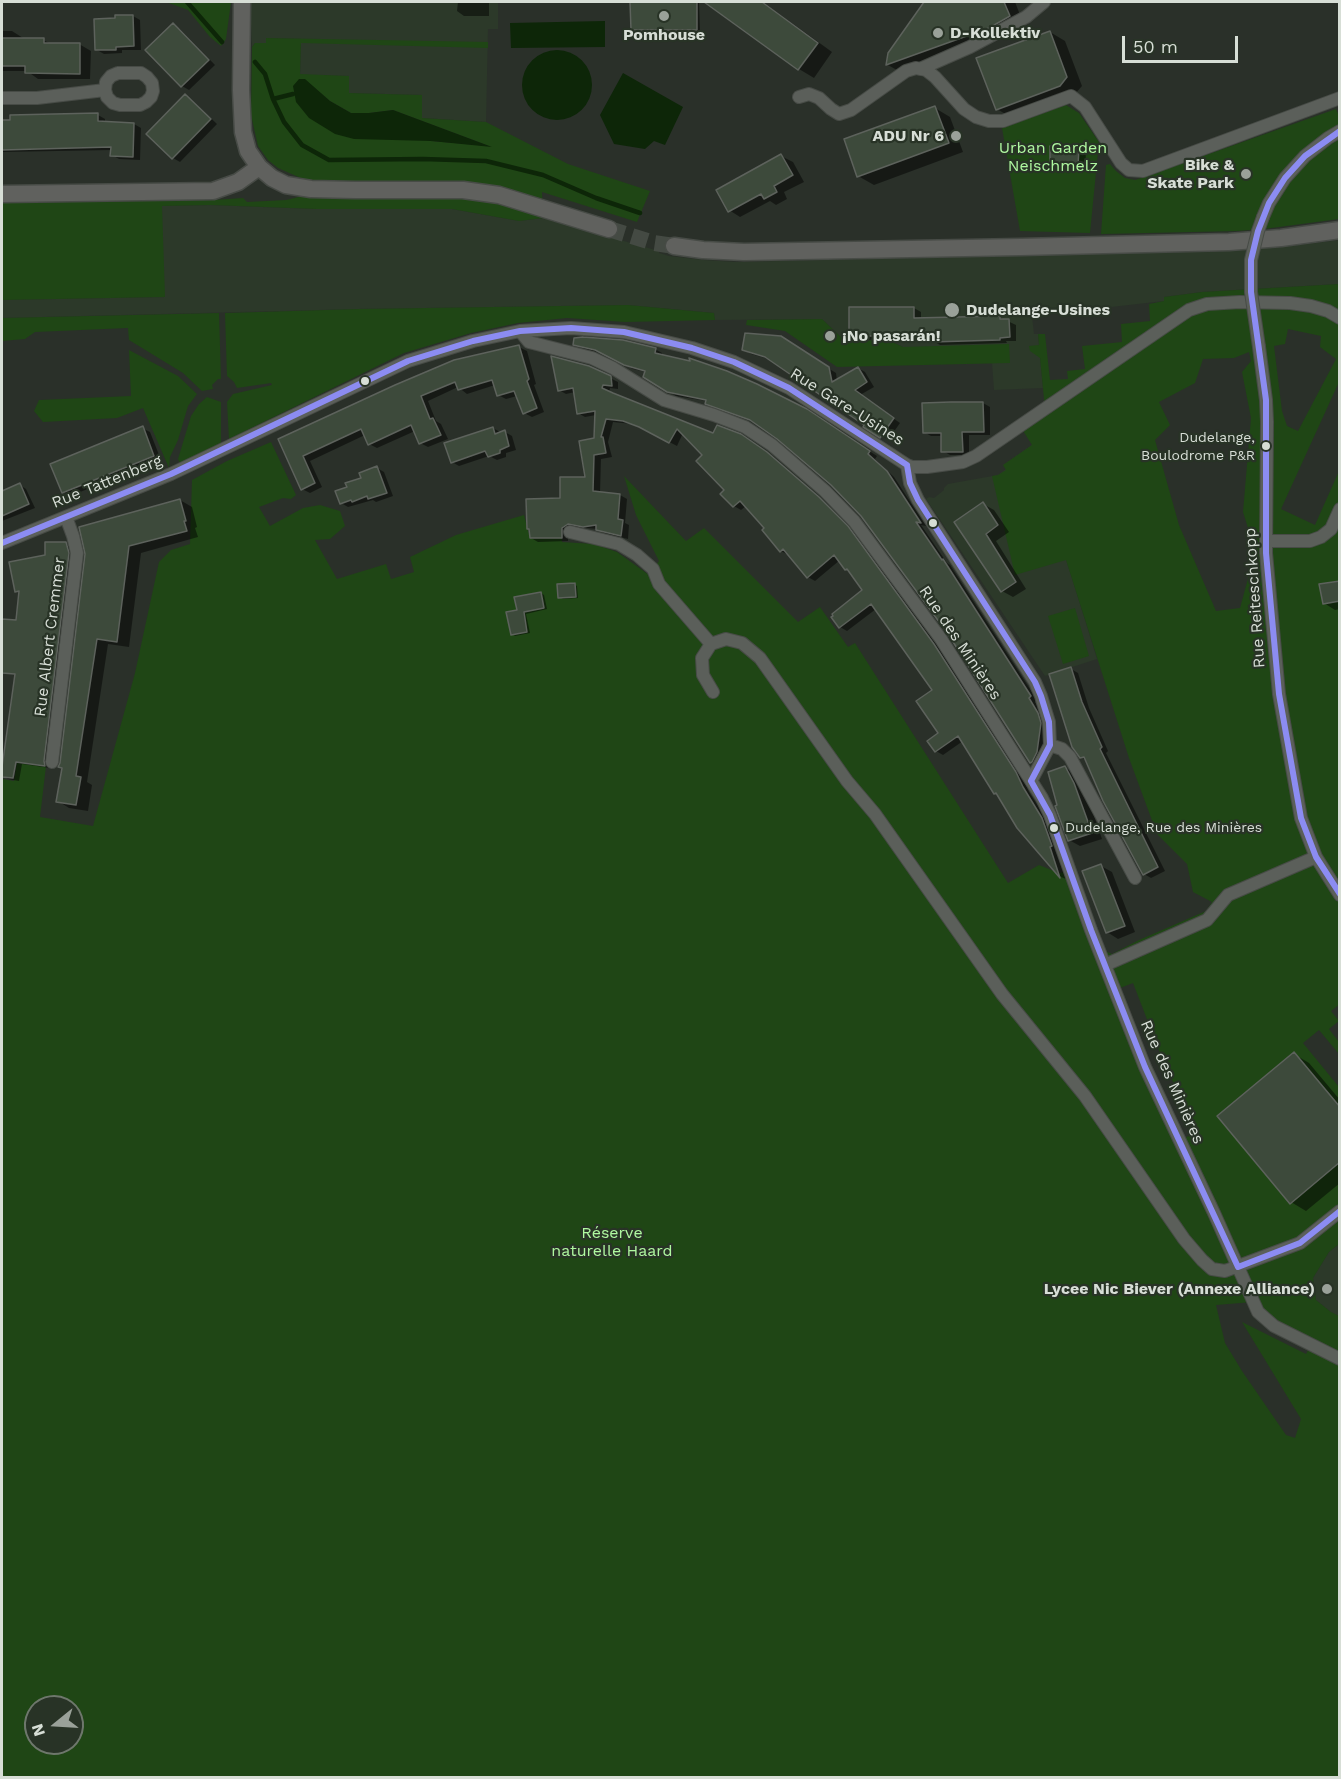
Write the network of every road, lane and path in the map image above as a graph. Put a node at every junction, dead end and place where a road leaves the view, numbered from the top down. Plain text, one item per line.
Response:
1 (242, 2) edge
2 (1044, 2) edge
3 (920, 69) junction
4 (105, 90) dead end
5 (799, 97) dead end
6 (2, 98) edge
7 (1340, 98) edge
8 (1340, 131) edge
9 (259, 167) junction
10 (2, 194) edge
11 (609, 229) tunnel mouth
12 (1340, 230) edge
13 (674, 246) tunnel mouth
14 (1340, 318) edge
15 (520, 331) junction
16 (225, 449) joint
17 (907, 465) junction
18 (1340, 509) edge
19 (66, 517) junction
20 (570, 532) dead end
21 (1267, 541) junction
22 (2, 543) edge
23 (711, 644) junction
24 (713, 692) dead end
25 (1050, 744) junction
26 (52, 762) dead end
27 (1031, 781) junction
28 (1316, 857) junction
29 (1135, 878) dead end
30 (1340, 895) edge
31 (1105, 965) junction
32 (1340, 1211) edge
33 (1238, 1266) junction
34 (1340, 1359) edge

1 - 9 main road
2 - 3 street
3 - 5 street
3 - 7 street
4 - 6 street
8 - 21 street, Rue Reiteschkopp, bridge
9 - 10 main road
9 - 11 main road
12 - 13 main road
14 - 17 street, Rue Gare-Usines
15 - 16 street, Rue Gare-Usines
15 - 17 street, Rue Gare-Usines
15 - 27 street, Rue des Minières
16 - 19 street, Rue Tattenberg
17 - 25 street, Rue Gare-Usines
18 - 21 street
19 - 22 street, Rue Tattenberg
19 - 26 street, Rue Albert Cremmer
20 - 23 street
21 - 28 street, Rue Reiteschkopp
23 - 24 street
23 - 33 street
25 - 27 street
25 - 29 street
27 - 31 street, Rue des Minières
28 - 30 street, Rue Reiteschkopp
28 - 31 street
31 - 33 street, Rue des Minières
32 - 33 street
33 - 34 street

